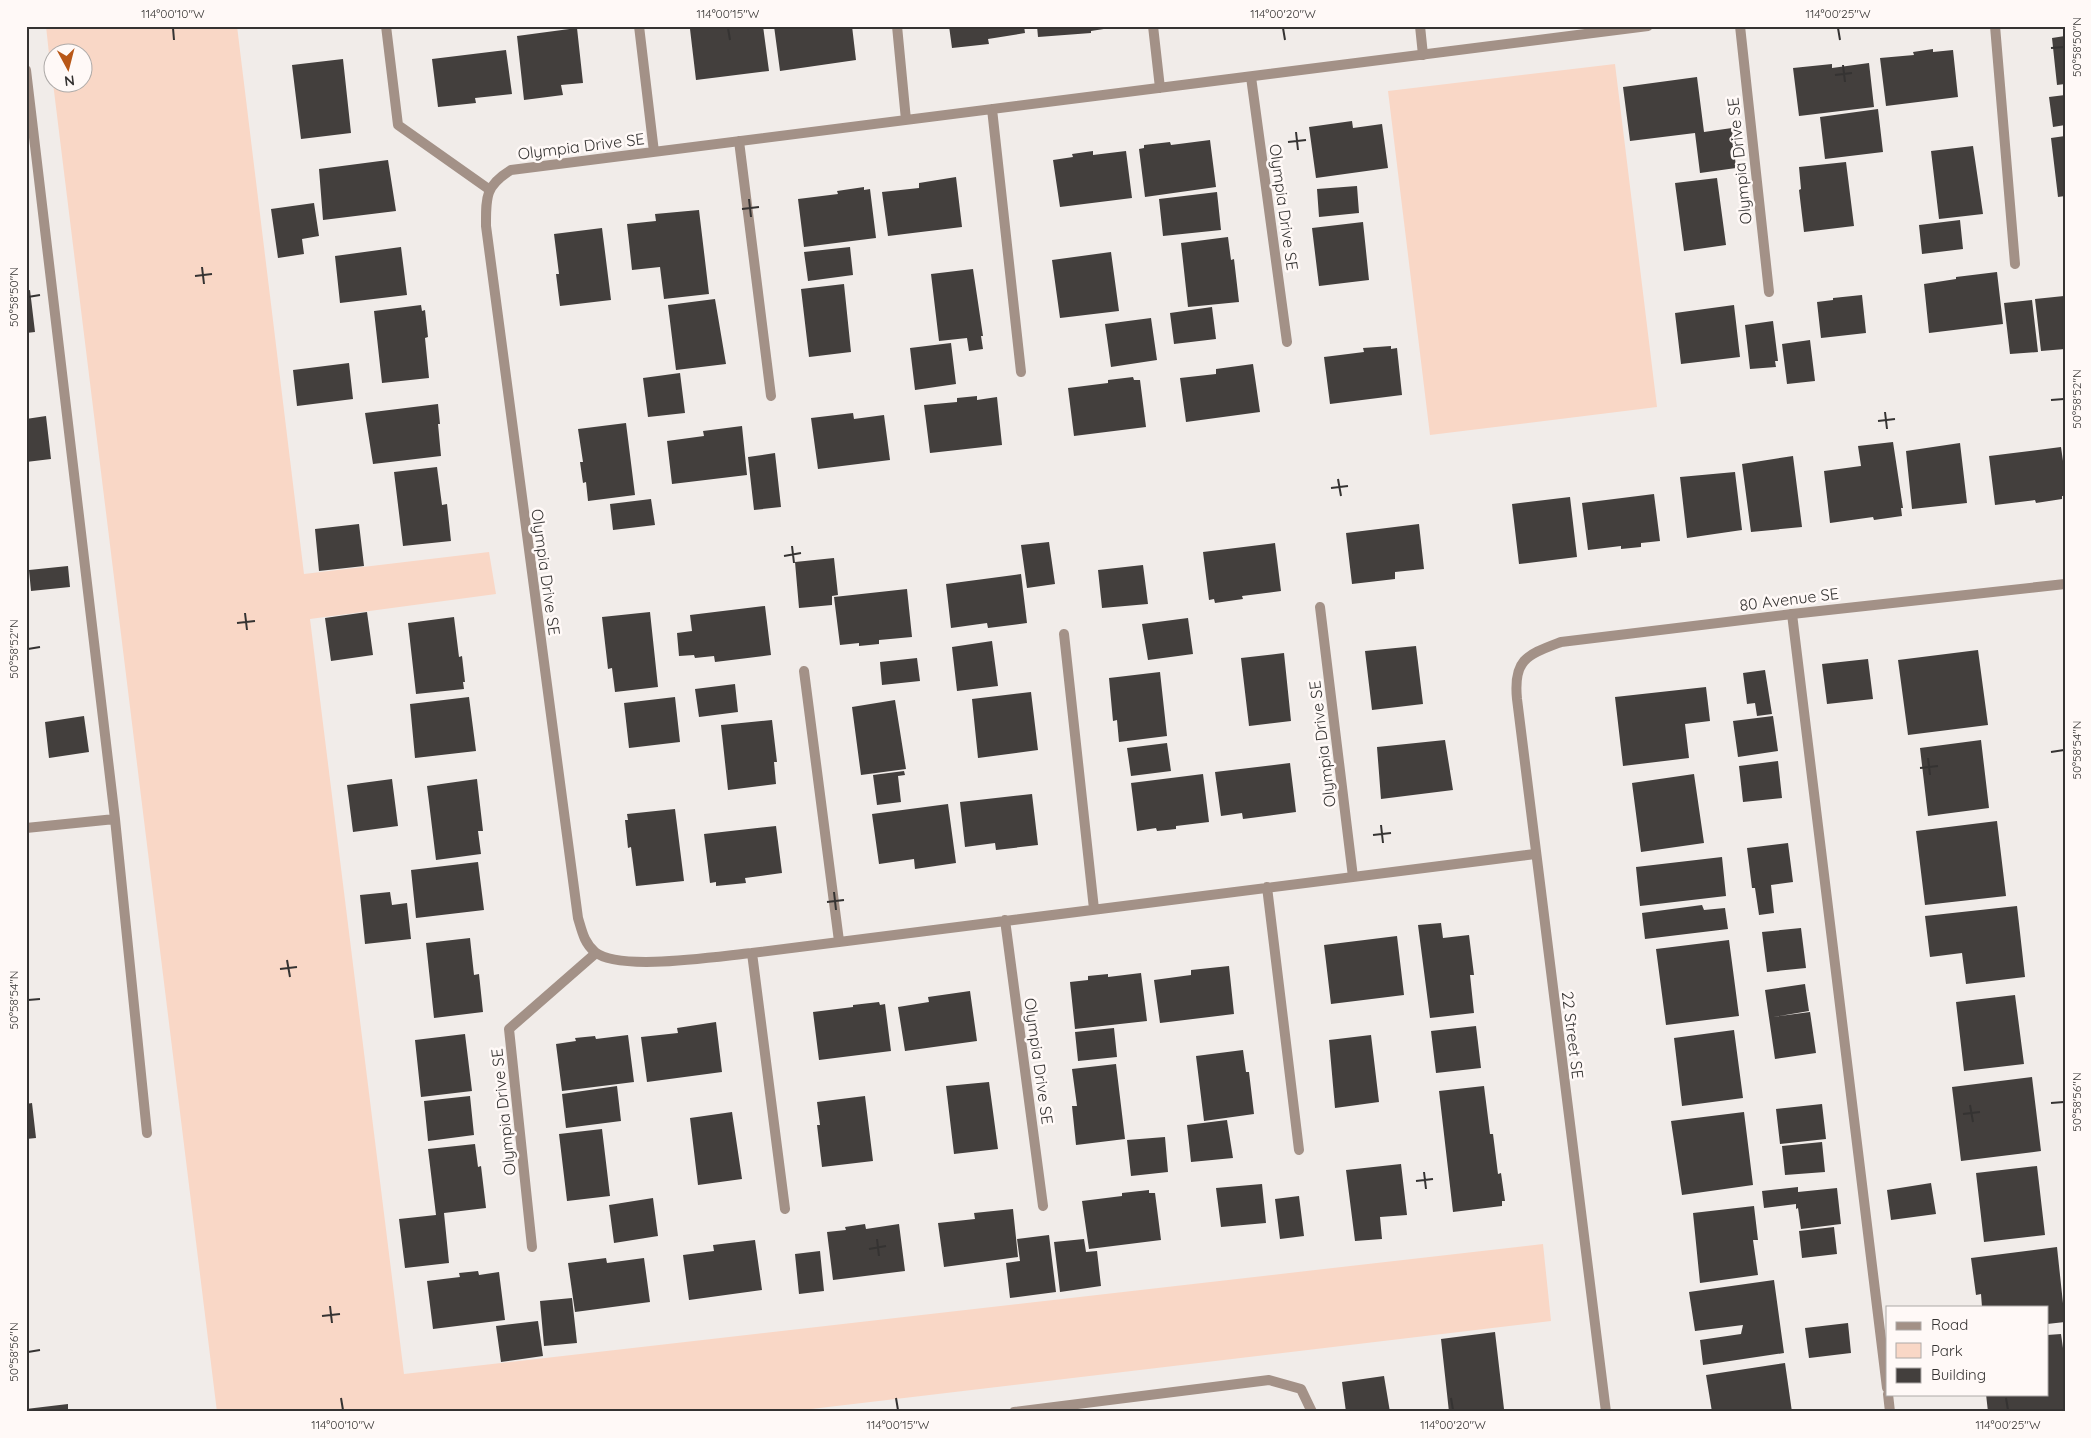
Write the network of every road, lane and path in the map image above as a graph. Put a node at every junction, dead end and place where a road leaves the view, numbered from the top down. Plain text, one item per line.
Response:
1 (386, 26) edge
2 (638, 26) edge
3 (897, 26) edge
4 (1153, 26) edge
5 (1420, 26) edge
6 (1648, 26) edge
7 (1740, 26) edge
8 (1994, 26) edge
9 (1423, 55) junction
10 (26, 70) edge
11 (1251, 76) junction
12 (1160, 88) junction
13 (992, 109) junction
14 (906, 120) junction
15 (739, 141) junction
16 (654, 152) junction
17 (490, 190) junction
18 (2015, 264) dead end
19 (1768, 292) dead end
20 (1287, 342) dead end
21 (1021, 372) dead end
22 (771, 396) dead end
23 (2065, 584) edge
24 (1320, 608) dead end
25 (1792, 614) junction
26 (1064, 634) dead end
27 (1522, 662) joint
28 (804, 671) dead end
29 (115, 819) junction
30 (26, 828) edge
31 (1535, 854) junction
32 (1353, 877) junction
33 (1267, 888) junction
34 (1094, 909) junction
35 (1005, 920) junction
36 (839, 941) junction
37 (596, 953) junction
38 (752, 953) junction
39 (147, 1133) dead end
40 (1299, 1150) dead end
41 (1043, 1206) dead end
42 (784, 1210) dead end
43 (532, 1247) dead end
44 (1886, 1380) edge
45 (1888, 1396) edge
46 (1014, 1412) edge
47 (1312, 1412) edge
48 (1606, 1412) edge
49 (1890, 1412) edge

1 - 17 street
2 - 16 street, Olympia Drive SE
3 - 14 street
4 - 12 street
5 - 9 street
6 - 9 street, Olympia Drive SE
7 - 19 street, Olympia Drive SE
8 - 18 street
9 - 11 street, Olympia Drive SE
10 - 29 street
11 - 12 street, Olympia Drive SE
11 - 20 street, Olympia Drive SE
12 - 13 street, Olympia Drive SE
13 - 14 street, Olympia Drive SE
13 - 21 street
14 - 15 street, Olympia Drive SE
15 - 16 street, Olympia Drive SE
15 - 22 street
16 - 17 street, Olympia Drive SE
17 - 37 street, Olympia Drive SE
23 - 25 street, 80 Avenue SE
24 - 32 street, Olympia Drive SE
25 - 27 street, 80 Avenue SE
25 - 44 street
26 - 34 street
27 - 31 street, 22 Street SE
28 - 36 street
29 - 30 street
29 - 39 street
31 - 32 street
31 - 48 street, 22 Street SE
32 - 33 street
33 - 34 street
33 - 40 street
34 - 35 street
35 - 36 street
35 - 41 street, Olympia Drive SE
36 - 38 street
37 - 38 street
37 - 43 street, Olympia Drive SE
38 - 42 street
45 - 49 street
46 - 47 street

